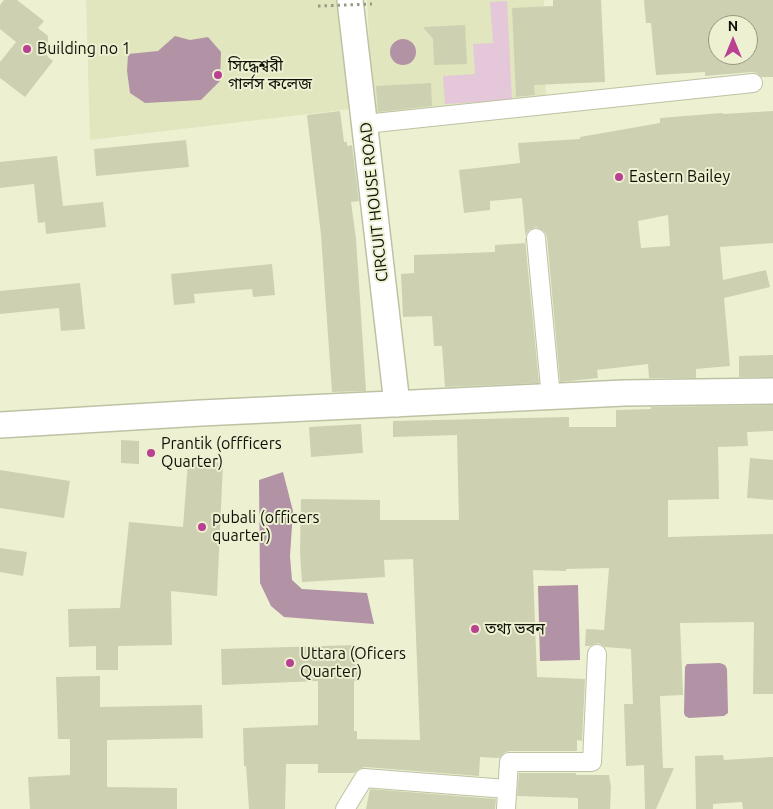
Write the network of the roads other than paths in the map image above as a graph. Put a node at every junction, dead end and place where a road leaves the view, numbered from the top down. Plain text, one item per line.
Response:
1 (361, 2) edge
2 (753, 83) dead end
3 (365, 124) junction
4 (536, 238) dead end
5 (773, 391) edge
6 (551, 398) junction
7 (397, 404) junction
8 (0, 425) edge
9 (597, 654) dead end
10 (507, 789) junction
11 (345, 809) edge
12 (506, 809) edge

1 - 3 street, CIRCUIT HOUSE ROAD
2 - 3 street
3 - 7 street, CIRCUIT HOUSE ROAD
4 - 6 street
5 - 6 street
6 - 7 street
7 - 8 street
9 - 10 street
10 - 11 street
10 - 12 street

